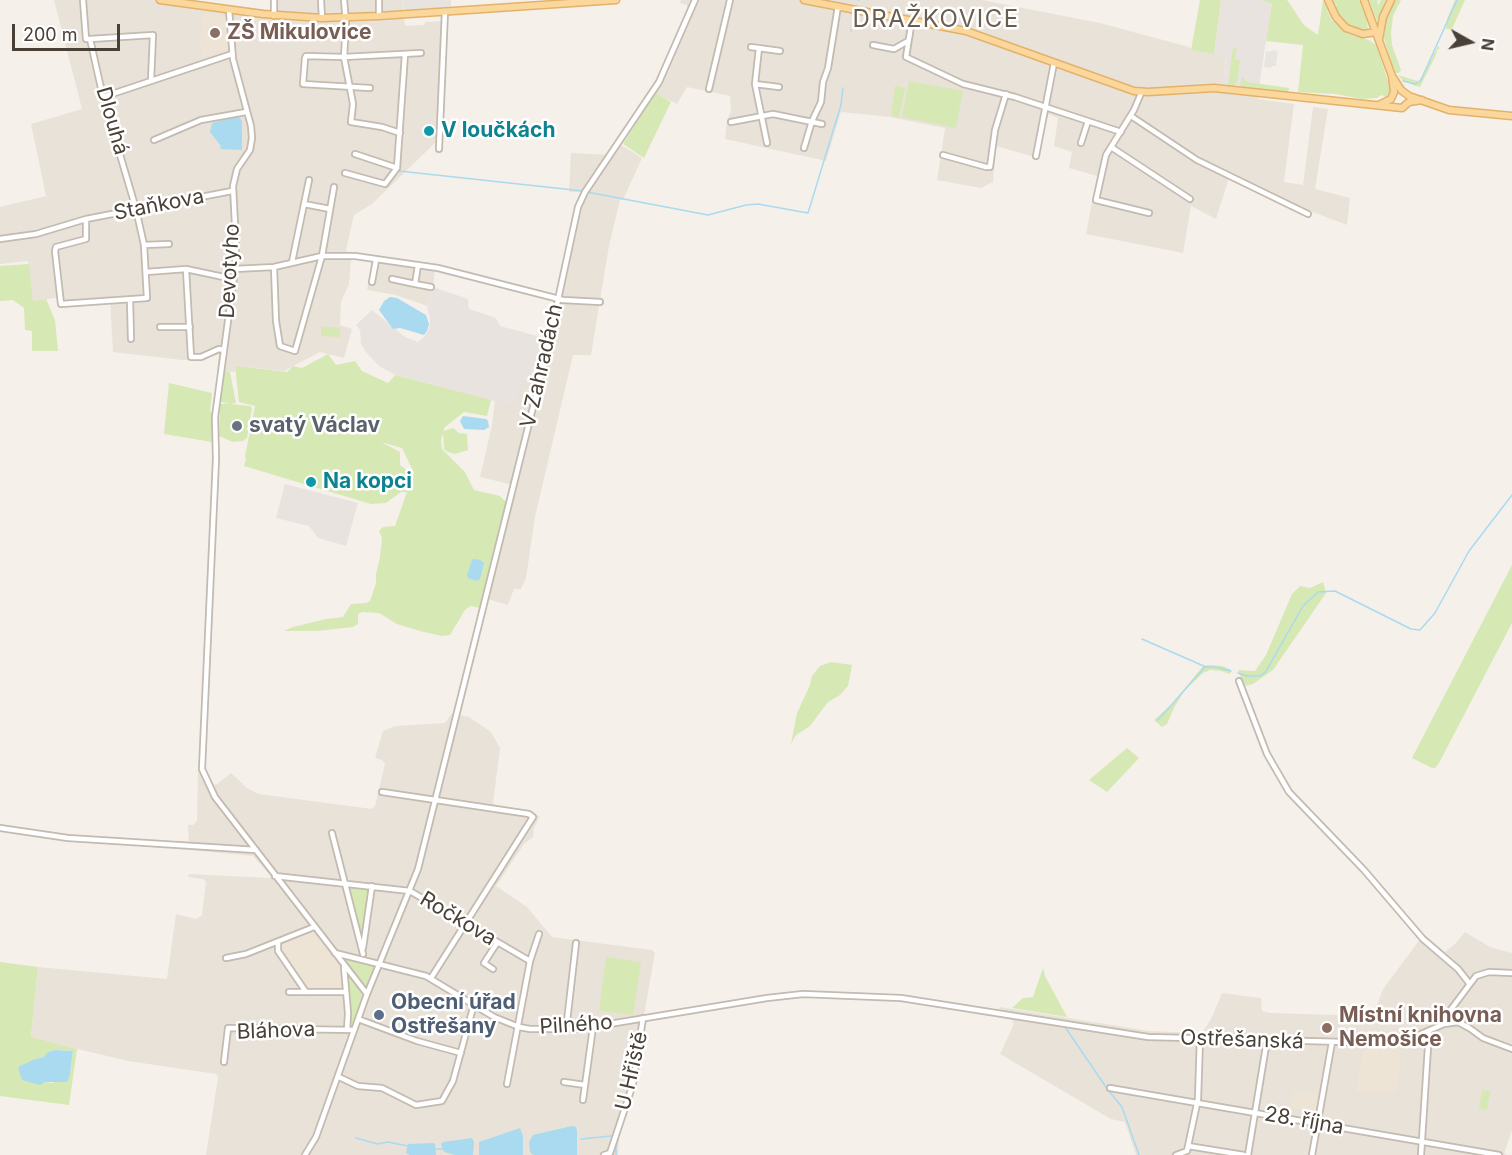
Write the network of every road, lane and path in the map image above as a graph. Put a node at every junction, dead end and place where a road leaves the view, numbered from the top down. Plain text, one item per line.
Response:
1 (83, 0) edge
2 (160, 0) edge
3 (274, 0) edge
4 (321, 0) edge
5 (344, 0) edge
6 (378, 0) edge
7 (616, 0) edge
8 (695, 0) edge
9 (730, 0) edge
10 (804, 0) edge
11 (1328, 0) edge
12 (1364, 0) edge
13 (1391, 0) edge
14 (838, 6) junction
15 (229, 10) junction
16 (446, 11) junction
17 (274, 15) junction
18 (379, 16) junction
19 (345, 17) junction
20 (322, 18) junction
21 (912, 20) junction
22 (1376, 32) junction
23 (90, 39) junction
24 (1379, 40) junction
25 (908, 41) junction
26 (873, 45) dead end
27 (751, 47) dead end
28 (759, 48) junction
29 (780, 51) dead end
30 (421, 52) dead end
31 (232, 54) junction
32 (405, 54) junction
33 (344, 57) junction
34 (1054, 63) junction
35 (151, 80) junction
36 (755, 84) junction
37 (349, 87) junction
38 (779, 87) dead end
39 (370, 88) dead end
40 (709, 89) dead end
41 (1398, 91) junction
42 (1142, 92) junction
43 (1006, 94) junction
44 (103, 97) junction
45 (1391, 99) junction
46 (1409, 99) junction
47 (1378, 105) junction
48 (1045, 106) junction
49 (1395, 106) junction
50 (246, 112) junction
51 (762, 115) junction
52 (1131, 116) junction
53 (1512, 116) edge
54 (812, 121) junction
55 (1088, 121) junction
56 (732, 122) dead end
57 (822, 124) dead end
58 (1121, 132) junction
59 (400, 133) junction
60 (154, 140) dead end
61 (767, 142) dead end
62 (1081, 143) dead end
63 (1111, 147) junction
64 (804, 148) dead end
65 (439, 149) dead end
66 (355, 154) dead end
67 (943, 155) dead end
68 (1036, 156) dead end
69 (397, 168) junction
70 (345, 173) dead end
71 (309, 180) dead end
72 (334, 188) dead end
73 (232, 191) junction
74 (1190, 199) dead end
75 (304, 204) junction
76 (136, 209) junction
77 (330, 209) junction
78 (1149, 213) dead end
79 (1308, 214) dead end
80 (86, 219) junction
81 (0, 239) edge
82 (170, 244) dead end
83 (144, 245) junction
84 (322, 256) junction
85 (376, 260) junction
86 (292, 262) junction
87 (418, 266) junction
88 (274, 267) junction
89 (235, 268) junction
90 (186, 269) junction
91 (146, 272) junction
92 (234, 279) junction
93 (392, 279) dead end
94 (372, 282) dead end
95 (415, 284) junction
96 (431, 286) dead end
97 (558, 299) junction
98 (130, 300) junction
99 (600, 302) dead end
100 (160, 327) dead end
101 (190, 327) junction
102 (131, 339) dead end
103 (224, 350) junction
104 (295, 351) junction
105 (293, 357) dead end
106 (1239, 681) dead end
107 (382, 792) dead end
108 (435, 800) junction
109 (0, 828) edge
110 (332, 833) dead end
111 (256, 850) junction
112 (275, 876) junction
113 (345, 884) junction
114 (372, 886) junction
115 (410, 891) junction
116 (465, 923) junction
117 (314, 927) junction
118 (538, 934) dead end
119 (278, 942) junction
120 (497, 943) junction
121 (576, 943) dead end
122 (335, 953) junction
123 (362, 956) junction
124 (226, 958) dead end
125 (530, 961) junction
126 (380, 964) junction
127 (344, 965) junction
128 (493, 969) dead end
129 (1512, 973) edge
130 (431, 978) junction
131 (1469, 983) junction
132 (289, 992) dead end
133 (306, 992) junction
134 (346, 992) junction
135 (367, 994) junction
136 (1457, 1000) junction
137 (474, 1004) junction
138 (1454, 1015) junction
139 (1446, 1016) junction
140 (643, 1018) junction
141 (358, 1019) junction
142 (1451, 1023) junction
143 (519, 1027) junction
144 (593, 1027) junction
145 (1089, 1028) joint
146 (1469, 1028) junction
147 (346, 1030) junction
148 (354, 1030) junction
149 (566, 1030) junction
150 (1431, 1030) junction
151 (1200, 1038) junction
152 (1267, 1040) junction
153 (1332, 1042) junction
154 (1512, 1049) edge
155 (460, 1053) junction
156 (224, 1062) dead end
157 (339, 1077) junction
158 (564, 1082) dead end
159 (507, 1084) dead end
160 (585, 1085) junction
161 (1110, 1088) dead end
162 (583, 1100) dead end
163 (1197, 1103) junction
164 (1255, 1112) junction
165 (613, 1121) dead end
166 (1318, 1123) junction
167 (619, 1124) junction
168 (1423, 1142) junction
169 (1188, 1146) junction
170 (305, 1155) edge
171 (604, 1155) edge
172 (1176, 1155) edge
173 (1246, 1155) edge
174 (1312, 1155) edge
175 (1421, 1155) edge
176 (1499, 1155) edge

1 - 23 street, Dlouhá
2 - 15 main road
3 - 17 street
4 - 20 street
5 - 19 street
6 - 18 street
7 - 16 main road
8 - 97 street, V Zahradách
9 - 40 street
10 - 14 main road
11 - 22 main road
12 - 22 main road
13 - 24 main road
14 - 21 main road
14 - 54 street
15 - 17 main road
15 - 31 street
16 - 18 main road
16 - 65 street
17 - 20 main road
18 - 19 main road
19 - 20 main road
19 - 33 street
21 - 25 street
21 - 34 main road
22 - 24 main road
23 - 35 street
23 - 44 street, Dlouhá
24 - 41 main road
25 - 26 street
25 - 43 street
27 - 28 street
28 - 29 street
28 - 36 street
30 - 32 street
31 - 35 street
31 - 50 street
32 - 33 street
32 - 59 street
33 - 37 street
33 - 37 street
34 - 42 main road
34 - 48 street
35 - 44 street
36 - 38 street
36 - 51 street
37 - 39 street
37 - 59 street
41 - 45 main road
41 - 46 main road
42 - 47 main road
42 - 52 street
43 - 48 street
43 - 67 street
44 - 76 street, Dlouhá
45 - 47 main road
45 - 49 main road
46 - 49 main road
46 - 53 main road
47 - 49 main road
48 - 55 street
48 - 68 street
50 - 60 street
50 - 73 street
51 - 54 street
51 - 56 street
51 - 61 street
52 - 58 street
52 - 79 street
54 - 57 street
54 - 64 street
55 - 58 street
55 - 62 street
58 - 63 street
59 - 69 street
63 - 74 street
63 - 78 street
66 - 69 street
69 - 70 street
71 - 75 street
72 - 77 street
73 - 76 street, Staňkova
73 - 89 street, Devotyho
75 - 77 street
75 - 86 street
76 - 80 street, Staňkova
76 - 83 street, Dlouhá
77 - 84 street
80 - 81 street, Staňkova
80 - 98 street, Staňkova
82 - 83 street
83 - 91 street, Dlouhá
84 - 85 street
84 - 86 street
84 - 104 street
85 - 87 street
85 - 94 street
86 - 88 street
87 - 95 street
87 - 97 street
88 - 89 street
88 - 104 street
89 - 92 street, Devotyho
90 - 91 street
90 - 92 street
90 - 101 street
91 - 98 street, Dlouhá
92 - 103 street, Devotyho
93 - 95 street
95 - 96 street
97 - 99 street
97 - 108 street, V Zahradách
98 - 102 street
100 - 101 street
101 - 103 street
103 - 111 street, Devotyho
104 - 105 street
106 - 131 street
107 - 108 street
108 - 115 street, V Zahradách
108 - 116 street
109 - 111 street
110 - 113 street
111 - 112 street, Devotyho
112 - 113 street, Ročkova
112 - 117 street, Devotyho
113 - 114 street, Ročkova
113 - 123 street
114 - 115 street, Ročkova
114 - 123 street
115 - 116 street, Ročkova
115 - 126 street, V Zahradách
116 - 120 street, Ročkova
116 - 130 street
117 - 119 street
117 - 122 street, Devotyho
118 - 125 street
119 - 124 street
119 - 133 street
120 - 125 street, Ročkova
120 - 128 street
121 - 149 street
122 - 123 street, Pilného
122 - 127 street, Devotyho
123 - 126 street, Pilného
125 - 143 street
126 - 130 street, Pilného
126 - 135 street, V Zahradách
127 - 134 street
127 - 135 street, Devotyho
129 - 131 street
130 - 137 street, Pilného
131 - 136 street
132 - 133 street
133 - 134 street
134 - 147 street
135 - 141 street, V Zahradách
136 - 138 street
136 - 139 street
137 - 143 street, Pilného
137 - 155 street
138 - 139 street
138 - 142 street
138 - 146 street
139 - 142 street
139 - 150 street
140 - 144 street, Pilného
140 - 145 street, Pilného
140 - 167 street, U Hřiště
141 - 148 street, V Zahradách
141 - 155 street
142 - 146 street
142 - 150 street, Ostřešanská
143 - 149 street, Pilného
143 - 159 street
144 - 149 street, Pilného
144 - 160 street
145 - 151 street, Ostřešanská
146 - 154 street
147 - 148 street, Bláhova
147 - 156 street, Bláhova
148 - 157 street, V Zahradách
150 - 153 street, Ostřešanská
150 - 168 street
151 - 152 street, Ostřešanská
151 - 163 street
152 - 153 street, Ostřešanská
152 - 164 street
153 - 166 street
155 - 157 street
157 - 170 street, V Zahradách
158 - 160 street
160 - 162 street
161 - 163 street, 28. října
163 - 164 street, 28. října
163 - 169 street
164 - 166 street, 28. října
164 - 173 street
165 - 167 street, U Hřiště
166 - 168 street, 28. října
166 - 174 street
167 - 171 street, U Hřiště
168 - 175 street
168 - 176 street, 28. října
169 - 172 street
169 - 173 street

